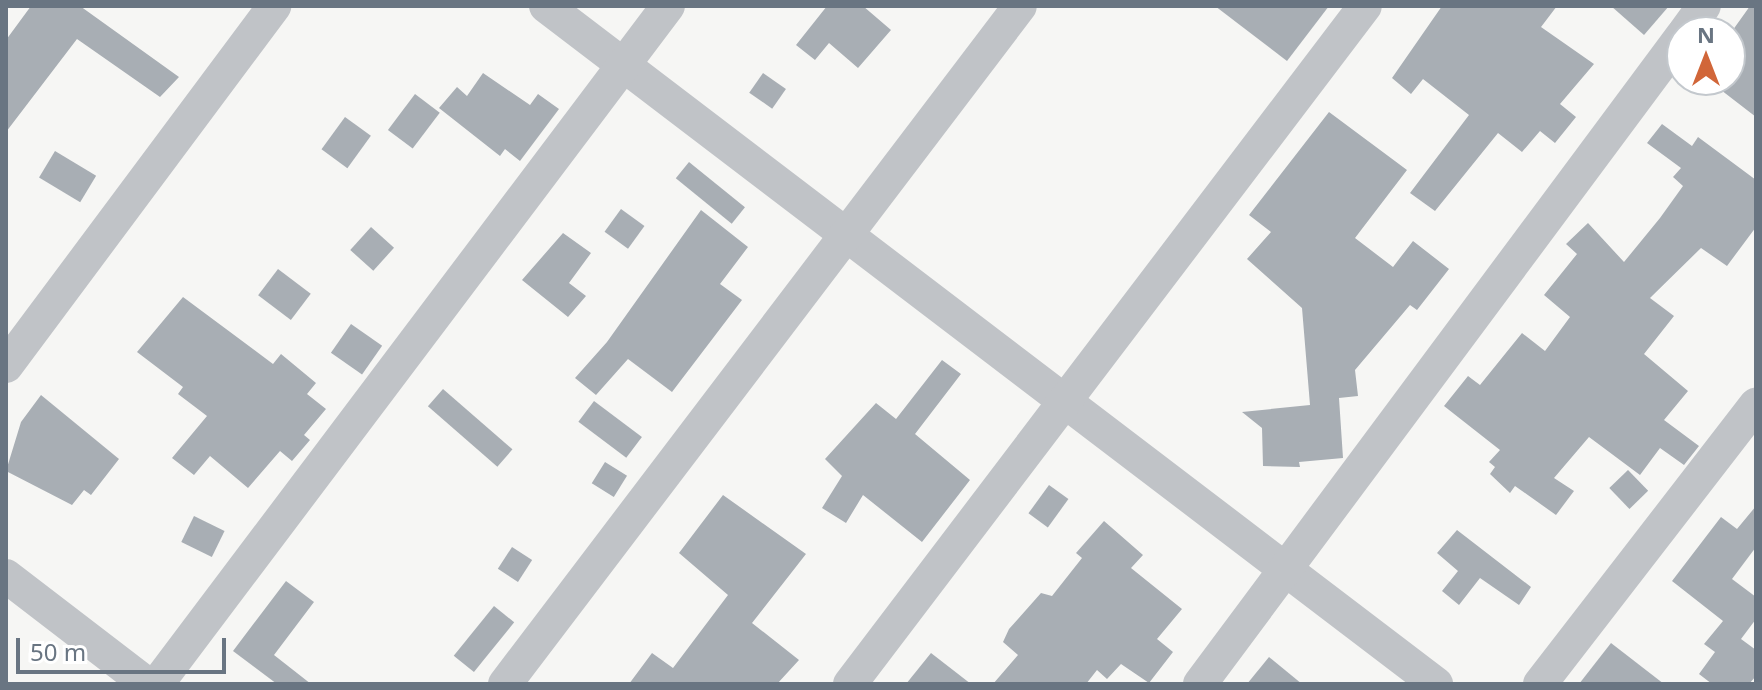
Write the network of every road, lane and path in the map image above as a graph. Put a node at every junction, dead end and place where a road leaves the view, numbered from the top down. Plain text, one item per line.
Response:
1 (274, 6) edge
2 (546, 6) edge
3 (668, 6) edge
4 (1020, 6) edge
5 (1365, 6) edge
6 (1666, 58) edge
7 (623, 64) junction
8 (846, 234) junction
9 (6, 366) edge
10 (1067, 403) junction
11 (1756, 405) edge
12 (1286, 570) junction
13 (6, 576) edge
14 (147, 684) edge
15 (157, 684) edge
16 (505, 684) edge
17 (850, 684) edge
18 (1200, 684) edge
19 (1436, 684) edge
20 (1540, 684) edge

1 - 9 street
2 - 7 street
3 - 7 street
4 - 8 street
5 - 10 street
6 - 12 street
7 - 8 street
7 - 15 street
8 - 10 street
8 - 16 street
10 - 12 street
10 - 17 street
11 - 20 street
12 - 18 street
12 - 19 street
13 - 14 street

